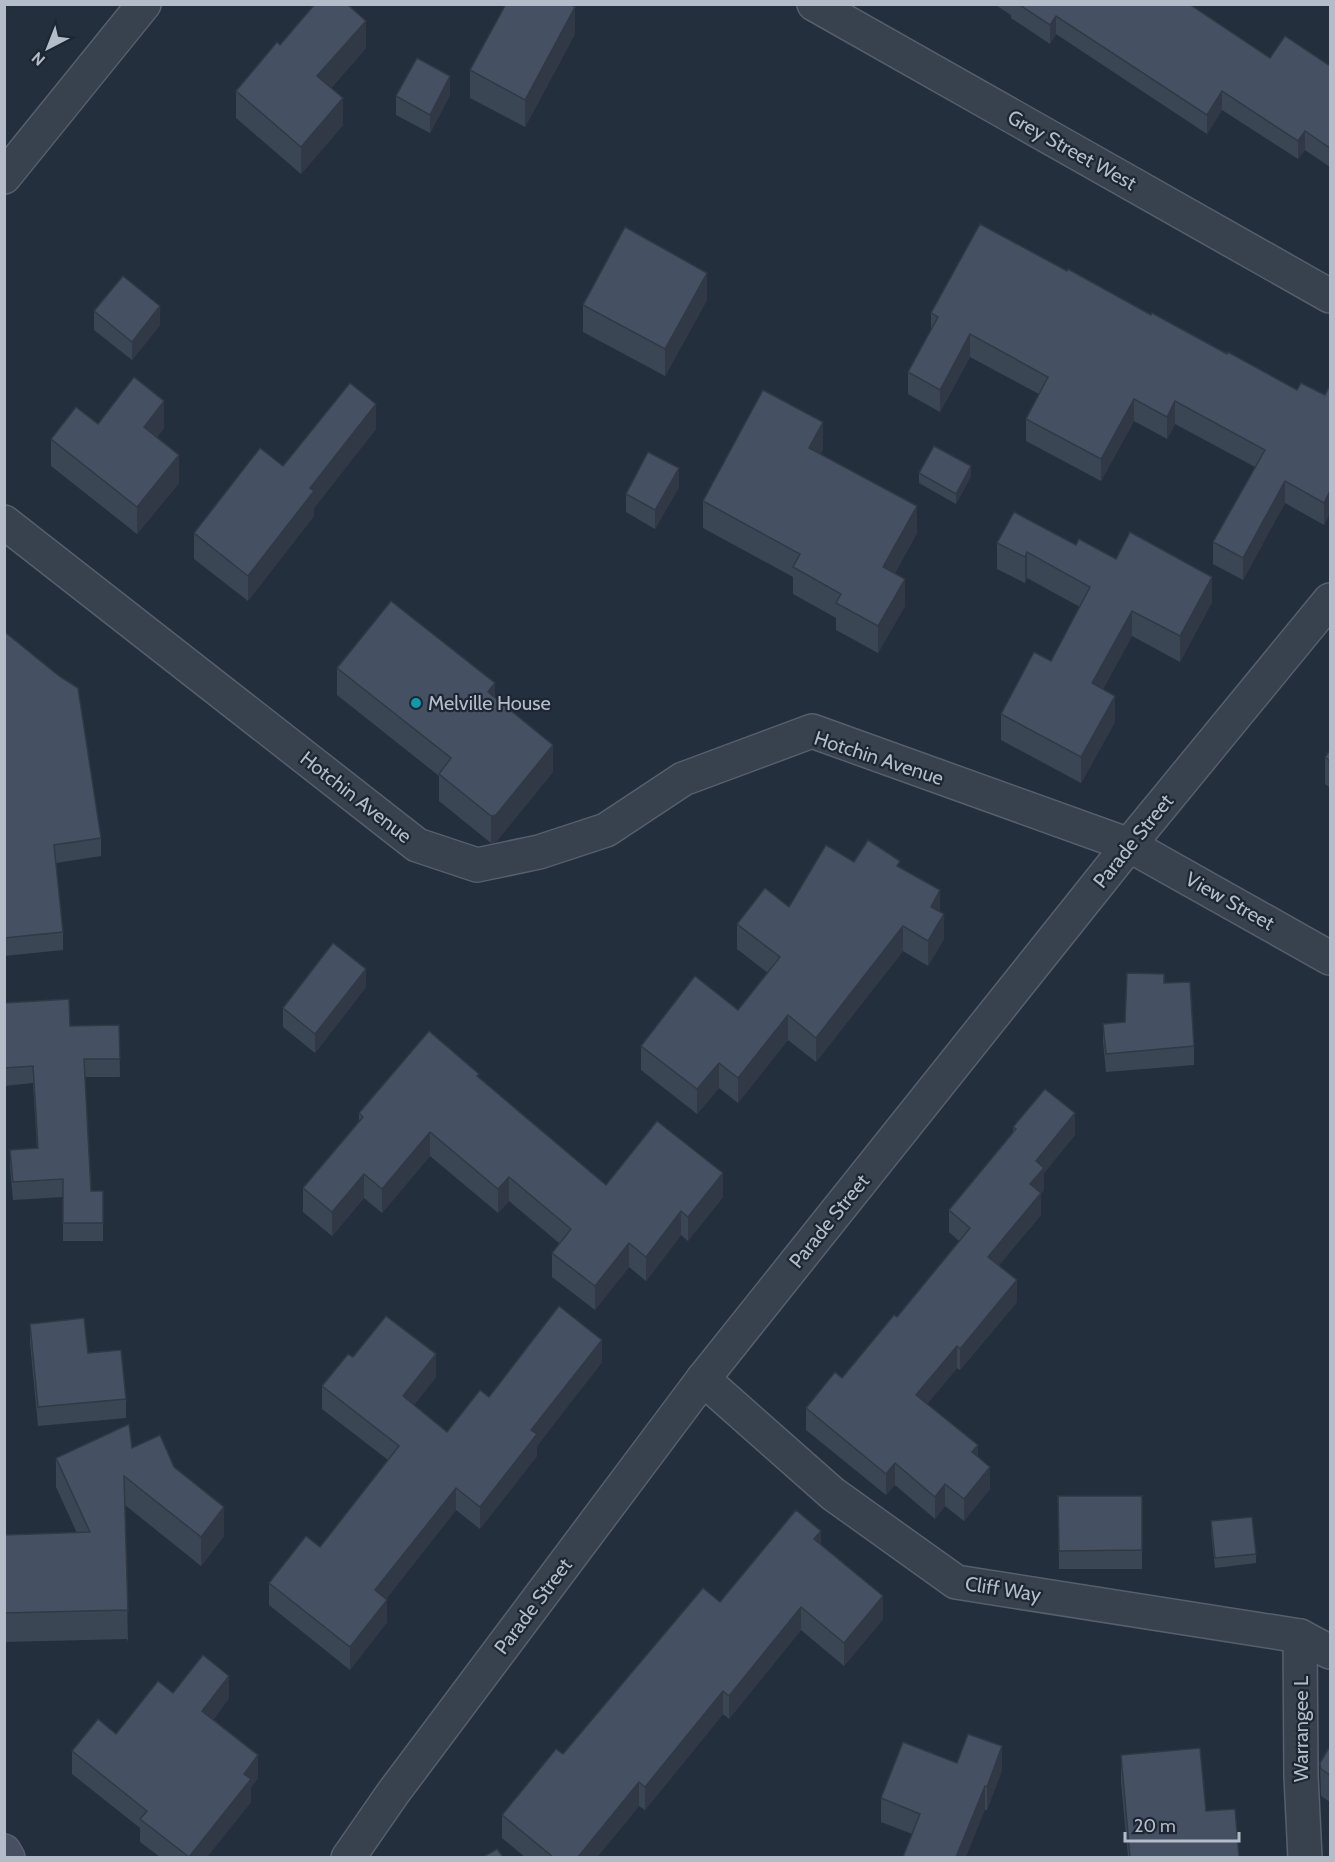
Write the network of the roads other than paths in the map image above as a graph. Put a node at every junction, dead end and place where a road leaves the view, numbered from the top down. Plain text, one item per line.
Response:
1 (144, 4) edge
2 (814, 4) edge
3 (4, 177) edge
4 (1330, 296) edge
5 (4, 522) edge
6 (1330, 600) edge
7 (1129, 845) junction
8 (1330, 958) edge
9 (703, 1379) junction
10 (1300, 1636) junction
11 (1330, 1652) edge
12 (4, 1851) edge
13 (8, 1857) edge
14 (348, 1857) edge
15 (1305, 1857) edge

1 - 3 street
2 - 4 street, Grey Street West
5 - 7 street, Hotchin Avenue
6 - 7 street, Parade Street
7 - 8 street, View Street
7 - 9 street, Parade Street
9 - 10 street, Cliff Way
9 - 14 street, Parade Street
10 - 11 street, Cliff Way
10 - 15 street, Warrangee L
12 - 13 street

